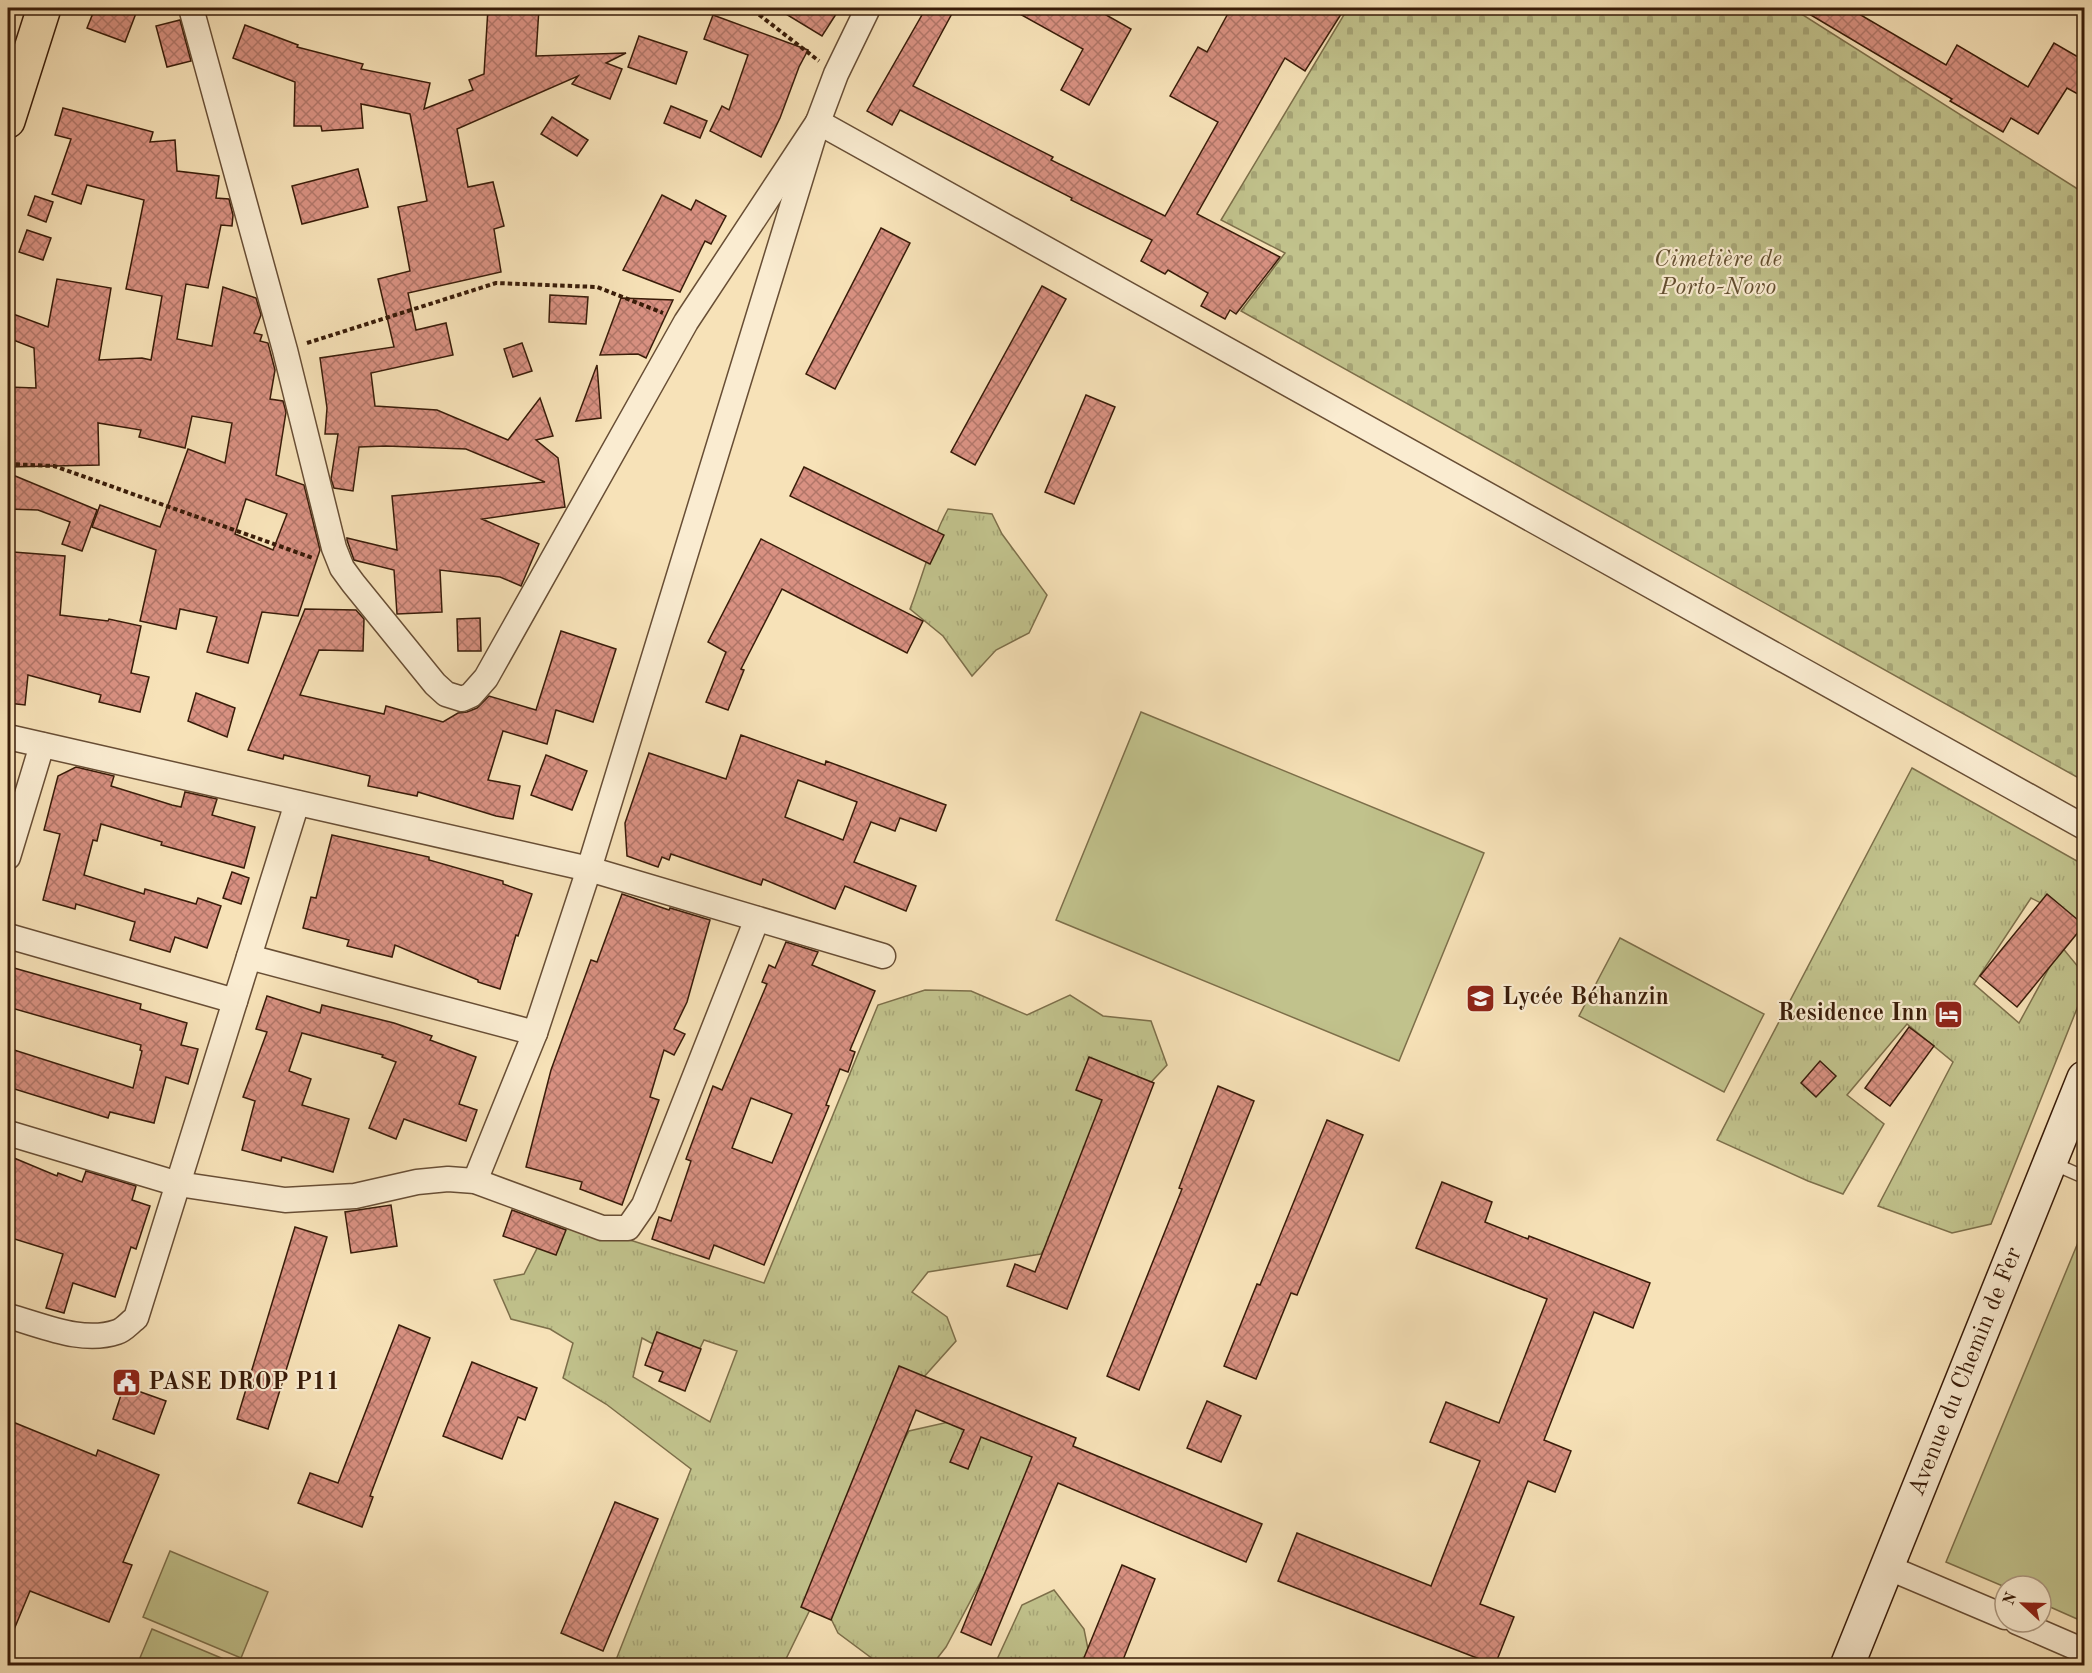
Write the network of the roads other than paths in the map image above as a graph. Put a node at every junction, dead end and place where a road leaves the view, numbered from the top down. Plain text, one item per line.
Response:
1 (44, 8) edge
2 (191, 8) edge
3 (868, 8) edge
4 (8, 121) edge
5 (818, 122) junction
6 (8, 737) edge
7 (42, 745) junction
8 (297, 803) junction
9 (2085, 827) edge
10 (8, 857) edge
11 (589, 868) junction
12 (757, 919) junction
13 (8, 936) edge
14 (883, 956) dead end
15 (249, 957) junction
16 (235, 1001) junction
17 (535, 1033) junction
18 (2085, 1078) edge
19 (8, 1133) edge
20 (2051, 1163) junction
21 (2085, 1177) edge
22 (475, 1181) junction
23 (178, 1184) junction
24 (8, 1316) edge
25 (1887, 1567) junction
26 (1993, 1612) edge
27 (2045, 1634) edge
28 (2085, 1651) edge
29 (1847, 1665) edge

1 - 4 main road
2 - 5 street
3 - 5 street
5 - 9 street
5 - 11 street
6 - 7 street
7 - 8 street
7 - 10 street
8 - 11 street
8 - 15 street
11 - 12 street
11 - 17 street
12 - 14 street
12 - 22 street
13 - 16 street
15 - 16 street
15 - 17 street
16 - 23 street
17 - 22 street
18 - 20 street, Avenue du Chemin de Fer
19 - 23 street
20 - 21 lane
20 - 25 street, Avenue du Chemin de Fer
22 - 23 street
23 - 24 street
25 - 26 street
25 - 29 street, Avenue du Chemin de Fer
27 - 28 street

